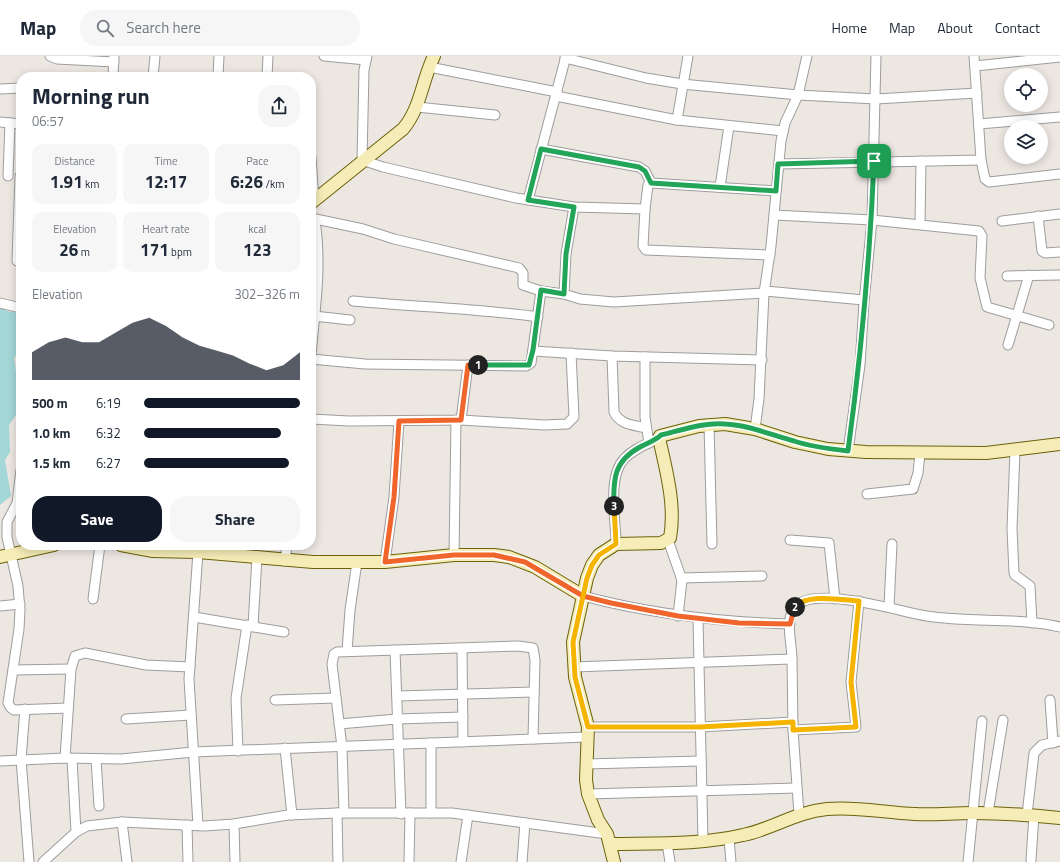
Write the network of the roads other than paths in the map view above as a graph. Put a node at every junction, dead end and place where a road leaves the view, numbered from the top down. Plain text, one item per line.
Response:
1 (50, 56) edge
2 (155, 56) edge
3 (220, 56) edge
4 (268, 56) edge
5 (324, 56) edge
6 (688, 56) edge
7 (807, 56) edge
8 (876, 56) edge
9 (974, 56) edge
10 (565, 57) edge
11 (1060, 57) edge
12 (366, 58) edge
13 (114, 59) edge
14 (431, 61) edge
15 (975, 66) junction
16 (113, 72) edge
17 (153, 72) edge
18 (218, 72) edge
19 (266, 72) edge
20 (682, 84) junction
21 (16, 88) edge
22 (0, 89) edge
23 (977, 93) junction
24 (556, 94) junction
25 (798, 95) junction
26 (876, 99) junction
27 (416, 107) junction
28 (495, 114) dead end
29 (1060, 117) edge
30 (677, 120) junction
31 (0, 122) edge
32 (10, 123) junction
33 (16, 124) edge
34 (979, 124) junction
35 (729, 126) junction
36 (783, 131) junction
37 (541, 149) junction
38 (362, 160) junction
39 (981, 160) junction
40 (874, 161) junction
41 (921, 161) junction
42 (778, 164) junction
43 (1060, 174) edge
44 (4, 175) edge
45 (16, 176) edge
46 (651, 183) junction
47 (720, 187) junction
48 (776, 191) junction
49 (316, 199) edge
50 (528, 200) junction
51 (574, 207) junction
52 (645, 209) junction
53 (774, 214) junction
54 (1060, 214) edge
55 (1038, 216) junction
56 (316, 220) edge
57 (872, 220) junction
58 (1002, 221) dead end
59 (920, 224) junction
60 (316, 232) edge
61 (1060, 252) edge
62 (770, 255) junction
63 (1028, 275) junction
64 (1060, 275) edge
65 (1007, 276) dead end
66 (316, 287) edge
67 (541, 290) junction
68 (764, 292) junction
69 (564, 294) junction
70 (864, 300) junction
71 (354, 301) dead end
72 (0, 303) edge
73 (16, 305) edge
74 (316, 316) edge
75 (1016, 316) junction
76 (538, 317) junction
77 (350, 320) dead end
78 (1049, 325) dead end
79 (1008, 345) dead end
80 (533, 350) junction
81 (571, 353) junction
82 (612, 356) junction
83 (644, 357) junction
84 (316, 359) edge
85 (762, 360) junction
86 (468, 365) junction
87 (316, 419) edge
88 (459, 420) junction
89 (399, 421) junction
90 (710, 424) junction
91 (646, 428) junction
92 (755, 429) junction
93 (654, 441) junction
94 (1060, 444) edge
95 (1016, 450) junction
96 (848, 451) junction
97 (920, 453) junction
98 (867, 494) dead end
99 (16, 505) edge
100 (668, 540) junction
101 (790, 540) dead end
102 (616, 544) junction
103 (712, 544) dead end
104 (892, 544) dead end
105 (32, 550) edge
106 (99, 550) edge
107 (148, 550) edge
108 (286, 550) edge
109 (198, 552) junction
110 (454, 555) junction
111 (5, 556) edge
112 (257, 557) junction
113 (285, 561) junction
114 (357, 562) junction
115 (385, 562) junction
116 (762, 576) dead end
117 (681, 578) junction
118 (583, 596) junction
119 (93, 598) dead end
120 (835, 599) junction
121 (859, 601) junction
122 (20, 604) junction
123 (0, 606) edge
124 (889, 607) junction
125 (678, 616) junction
126 (194, 618) junction
127 (698, 619) junction
128 (1032, 623) junction
129 (790, 624) junction
130 (250, 626) junction
131 (1060, 627) edge
132 (284, 632) dead end
133 (462, 648) junction
134 (395, 650) junction
135 (347, 651) junction
136 (792, 659) junction
137 (699, 664) junction
138 (190, 667) junction
139 (574, 668) junction
140 (71, 669) junction
141 (13, 670) junction
142 (534, 692) junction
143 (462, 695) junction
144 (397, 696) junction
145 (336, 698) junction
146 (275, 700) dead end
147 (1050, 700) dead end
148 (68, 708) junction
149 (25, 709) junction
150 (191, 715) junction
151 (463, 717) junction
152 (398, 718) junction
153 (126, 719) dead end
154 (1003, 720) dead end
155 (982, 721) dead end
156 (339, 724) junction
157 (793, 726) junction
158 (700, 727) junction
159 (588, 732) junction
160 (533, 739) junction
161 (463, 742) junction
162 (1056, 742) edge
163 (431, 743) junction
164 (399, 745) junction
165 (342, 747) junction
166 (285, 748) junction
167 (238, 751) junction
168 (193, 752) junction
169 (21, 759) junction
170 (68, 759) junction
171 (96, 759) junction
172 (701, 760) junction
173 (0, 761) edge
174 (586, 764) junction
175 (796, 788) junction
176 (701, 792) junction
177 (588, 794) junction
178 (99, 806) dead end
179 (341, 813) junction
180 (406, 813) junction
181 (430, 813) junction
182 (972, 813) junction
183 (799, 814) junction
184 (988, 814) junction
185 (292, 815) junction
186 (468, 815) junction
187 (1030, 815) junction
188 (1060, 818) edge
189 (122, 822) junction
190 (525, 823) junction
191 (234, 824) junction
192 (187, 825) junction
193 (198, 826) junction
194 (76, 832) junction
195 (729, 838) junction
196 (608, 839) junction
197 (703, 841) junction
198 (667, 843) junction
199 (1031, 860) dead end
200 (29, 862) edge
201 (43, 862) edge
202 (127, 862) edge
203 (188, 862) edge
204 (235, 862) edge
205 (338, 862) edge
206 (409, 862) edge
207 (461, 862) edge
208 (522, 862) edge
209 (614, 862) edge
210 (670, 862) edge
211 (731, 862) edge
212 (968, 862) edge

1 - 13 street
2 - 17 street
3 - 18 street
4 - 19 street
5 - 12 street
6 - 20 street
7 - 25 street
8 - 26 street
9 - 15 street
10 - 20 street
10 - 24 street
11 - 15 street
12 - 38 street
13 - 16 street
14 - 24 street
14 - 27 street
15 - 23 street
20 - 25 street
20 - 30 street
21 - 22 street
23 - 26 street
23 - 34 street
24 - 30 street
24 - 37 street
25 - 26 street
25 - 36 street
26 - 40 street
27 - 28 street
27 - 38 street
29 - 34 street
30 - 35 street
31 - 32 street
32 - 33 street
32 - 44 street
34 - 39 street
35 - 36 street
35 - 47 street
36 - 42 street
37 - 46 street
37 - 50 street
38 - 49 street
38 - 50 street
39 - 41 street
39 - 43 street
40 - 41 street
40 - 42 street
40 - 57 street
41 - 59 street
42 - 48 street
44 - 45 street
46 - 47 street
46 - 52 street
47 - 48 street
48 - 53 street
50 - 51 street
51 - 52 street
51 - 69 street
52 - 62 street
53 - 57 street
53 - 62 street
54 - 55 street
55 - 58 street
55 - 61 street
56 - 67 street
57 - 59 street
57 - 70 street
59 - 75 street
60 - 66 street
62 - 68 street
63 - 64 street
63 - 65 street
63 - 75 street
67 - 69 street
67 - 76 street
68 - 69 street
68 - 70 street
68 - 85 street
70 - 96 street
71 - 76 street
72 - 73 street
74 - 77 street
75 - 78 street
75 - 79 street
76 - 80 street
80 - 81 street
80 - 86 street
81 - 82 street
81 - 88 street
82 - 83 street
82 - 91 street
83 - 85 street
83 - 91 street
84 - 86 street
85 - 92 street
86 - 88 street
87 - 89 street
88 - 89 street
88 - 110 street
89 - 115 street
90 - 92 street
90 - 93 street
90 - 103 street
91 - 93 street
92 - 96 street
93 - 100 street
93 - 102 street
94 - 95 street
95 - 97 street
95 - 128 street
96 - 97 street
97 - 98 street
99 - 111 street
100 - 102 street
100 - 117 street
101 - 120 street
102 - 118 street
104 - 124 street
105 - 111 street
106 - 119 street
107 - 109 street
108 - 113 street
109 - 112 street
109 - 126 street
110 - 115 street
110 - 118 street
111 - 122 street
112 - 113 street
112 - 130 street
113 - 114 street
114 - 115 street
114 - 135 street
116 - 117 street
117 - 125 street
118 - 125 street
118 - 139 street
120 - 121 street
120 - 129 street
121 - 124 street
121 - 157 street
122 - 123 street
122 - 141 street
124 - 128 street
125 - 127 street
126 - 130 street
126 - 138 street
127 - 129 street
127 - 137 street
128 - 131 street
129 - 136 street
130 - 132 street
130 - 167 street
133 - 134 street
133 - 142 street
133 - 143 street
134 - 135 street
134 - 144 street
135 - 145 street
136 - 137 street
136 - 157 street
137 - 139 street
137 - 158 street
138 - 140 street
138 - 150 street
139 - 159 street
140 - 141 street
140 - 148 street
141 - 149 street
142 - 143 street
142 - 160 street
143 - 144 street
143 - 151 street
144 - 152 street
145 - 146 street
145 - 156 street
147 - 162 street
148 - 149 street
148 - 170 street
149 - 169 street
150 - 153 street
150 - 168 street
151 - 152 street
151 - 161 street
152 - 156 street
152 - 164 street
154 - 184 street
155 - 182 street
156 - 165 street
157 - 158 street
157 - 175 street
158 - 159 street
158 - 172 street
159 - 160 street
159 - 174 street
160 - 161 street
161 - 163 street
162 - 187 street
163 - 164 street
163 - 181 street
164 - 165 street
164 - 180 street
165 - 166 street
165 - 179 street
166 - 167 street
166 - 185 street
167 - 168 street
168 - 171 street
168 - 193 street
169 - 170 street
169 - 173 street
169 - 200 street
170 - 171 street
170 - 194 street
171 - 178 street
172 - 174 street
172 - 176 street
174 - 177 street
175 - 176 street
175 - 183 street
176 - 177 street
176 - 197 street
177 - 196 street
179 - 180 street
179 - 185 street
179 - 205 street
180 - 181 street
180 - 206 street
181 - 186 street
182 - 183 street
182 - 184 street
182 - 212 street
183 - 195 street
184 - 187 street
185 - 191 street
186 - 190 street
186 - 207 street
187 - 188 street
187 - 199 street
189 - 192 street
189 - 194 street
189 - 202 street
190 - 196 street
190 - 208 street
191 - 193 street
191 - 204 street
192 - 193 street
192 - 203 street
194 - 201 street
195 - 197 street
195 - 211 street
196 - 198 street
196 - 209 street
197 - 198 street
198 - 210 street

